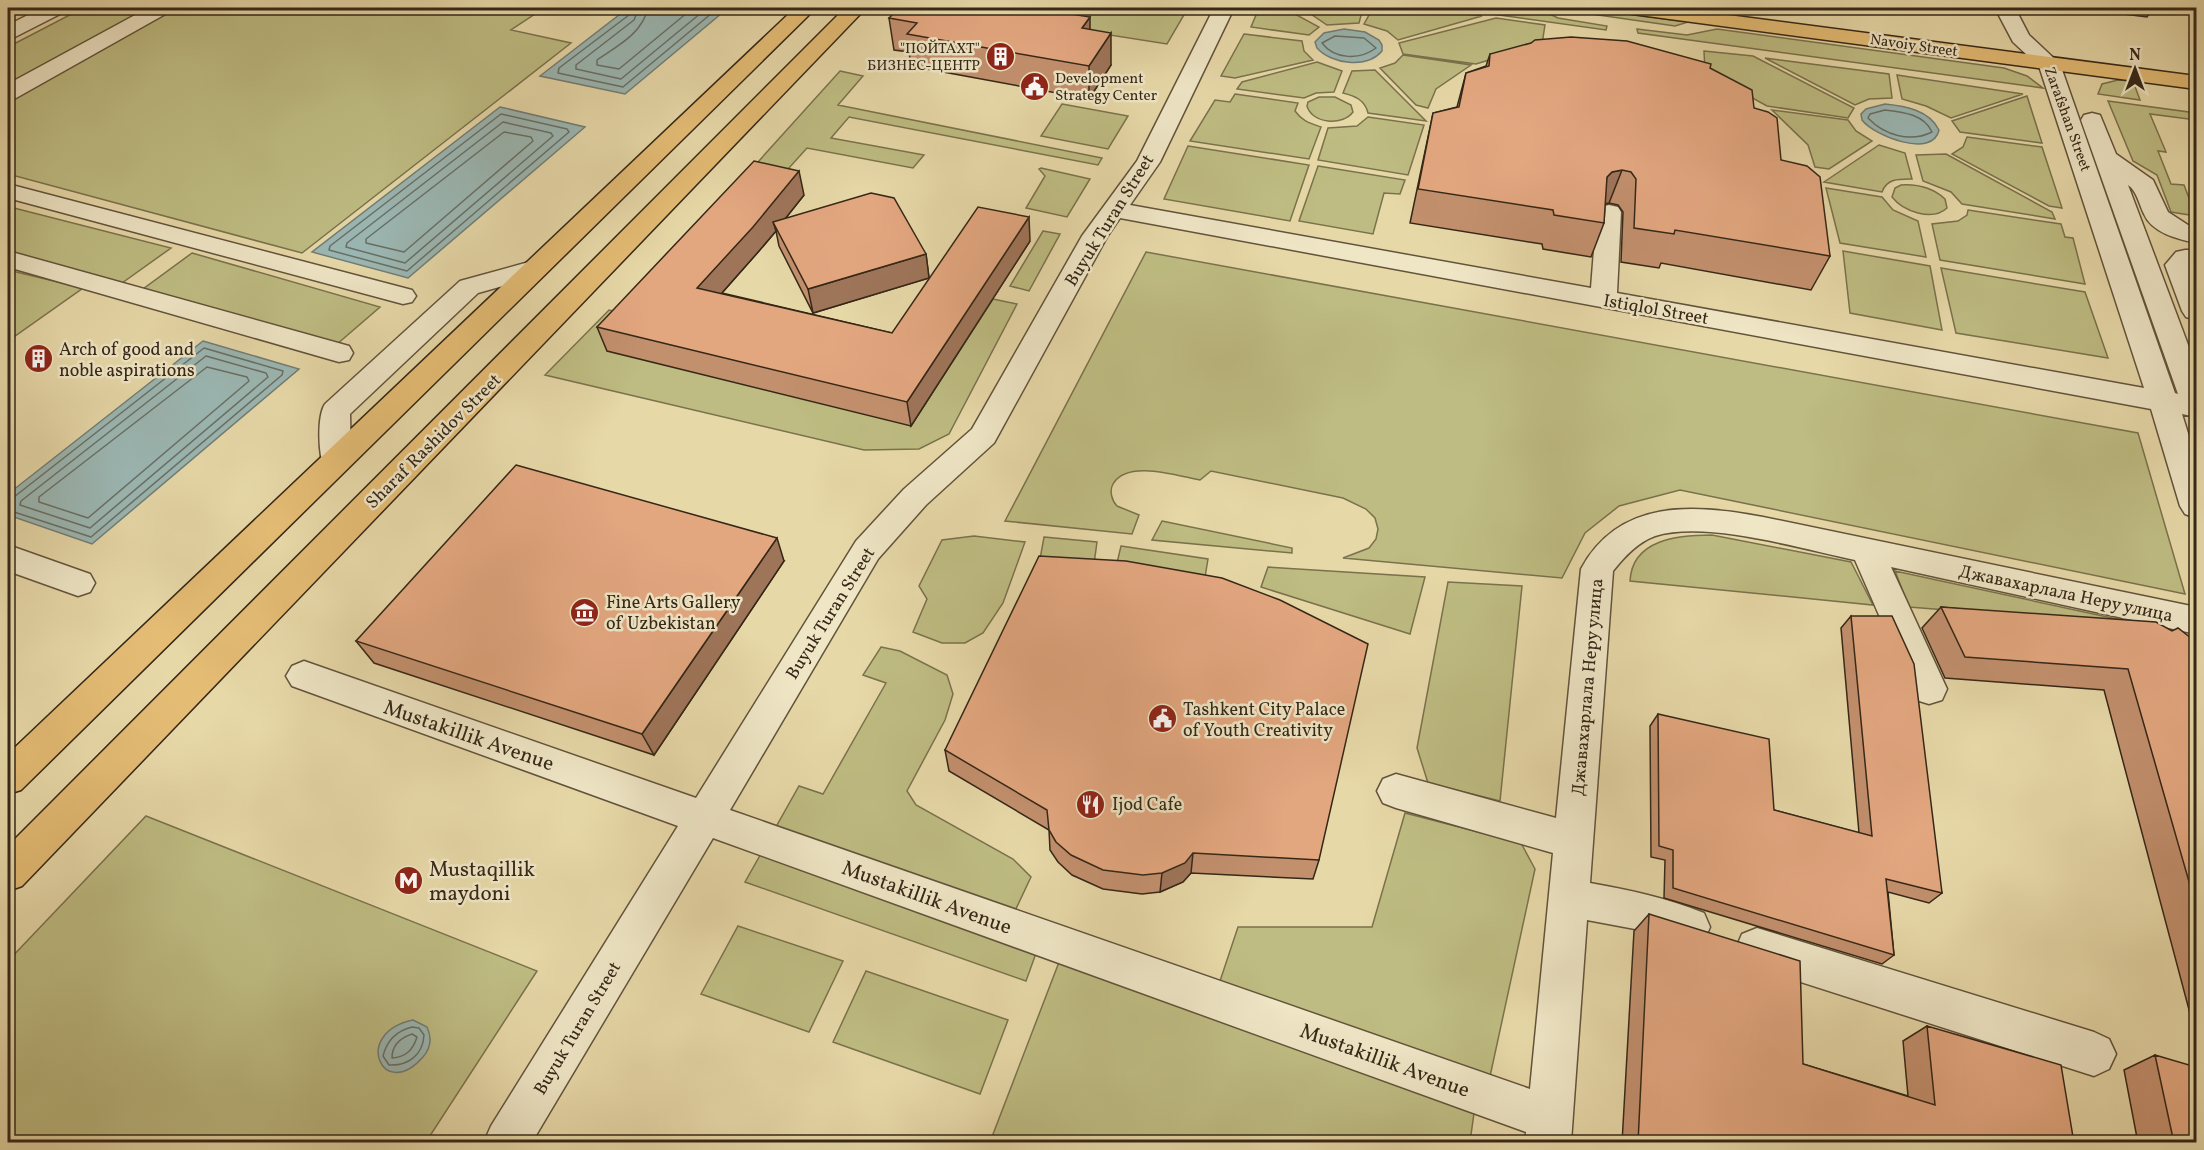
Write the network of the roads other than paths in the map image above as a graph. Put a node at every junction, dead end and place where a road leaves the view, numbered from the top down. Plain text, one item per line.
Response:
1 (57, 8) edge
2 (162, 8) edge
3 (806, 8) edge
4 (856, 8) edge
5 (1224, 8) edge
6 (1632, 8) edge
7 (2006, 8) edge
8 (8, 33) edge
9 (2058, 57) junction
10 (2196, 83) edge
11 (8, 93) edge
12 (2106, 158) junction
13 (8, 191) edge
14 (1115, 210) junction
15 (1609, 212) edge
16 (2196, 235) edge
17 (2196, 258) edge
18 (8, 260) edge
19 (536, 268) junction
20 (403, 296) dead end
21 (1603, 300) junction
22 (2196, 311) edge
23 (2185, 334) edge
24 (339, 353) dead end
25 (415, 385) junction
26 (474, 400) junction
27 (2163, 400) junction
28 (2196, 405) edge
29 (336, 461) junction
30 (2196, 506) edge
31 (1867, 549) junction
32 (8, 558) edge
33 (78, 583) dead end
34 (2196, 621) edge
35 (304, 676) dead end
36 (1929, 689) dead end
37 (8, 778) edge
38 (1396, 791) dead end
39 (704, 818) junction
40 (1575, 841) junction
41 (8, 873) edge
42 (1570, 898) junction
43 (2094, 1054) dead end
44 (1549, 1130) edge
45 (507, 1143) edge

1 - 8 street
2 - 11 street
3 - 19 main road
4 - 26 main road, Sharaf Rashidov Street
5 - 14 street, Buyuk Turan Street
6 - 9 main road, Navoiy Street
7 - 9 street, Zarafshan Street
9 - 10 main road, Navoiy Street
9 - 12 street, Zarafshan Street
9 - 27 street, Zarafshan Street
12 - 16 street
12 - 23 street, Zarafshan Street
13 - 20 street
14 - 21 street, Istiqlol Street
14 - 39 street, Buyuk Turan Street
15 - 21 street
17 - 22 street
18 - 24 street
19 - 25 main road
19 - 29 street
21 - 27 street, Istiqlol Street
23 - 28 street, Zarafshan Street
25 - 26 main road
25 - 29 main road
26 - 41 main road, Sharaf Rashidov Street
27 - 28 street, Istiqlol Street
27 - 30 street, Zarafshan Street
29 - 37 main road
31 - 34 street, Джавахарлала Неру улица
31 - 36 street
31 - 40 street, Джавахарлала Неру улица
32 - 33 street
35 - 39 street, Mustakillik Avenue
38 - 40 street
39 - 44 street, Mustakillik Avenue
39 - 45 street, Buyuk Turan Street
40 - 42 street, Джавахарлала Неру улица
42 - 43 street
42 - 44 street, Джавахарлала Неру улица

